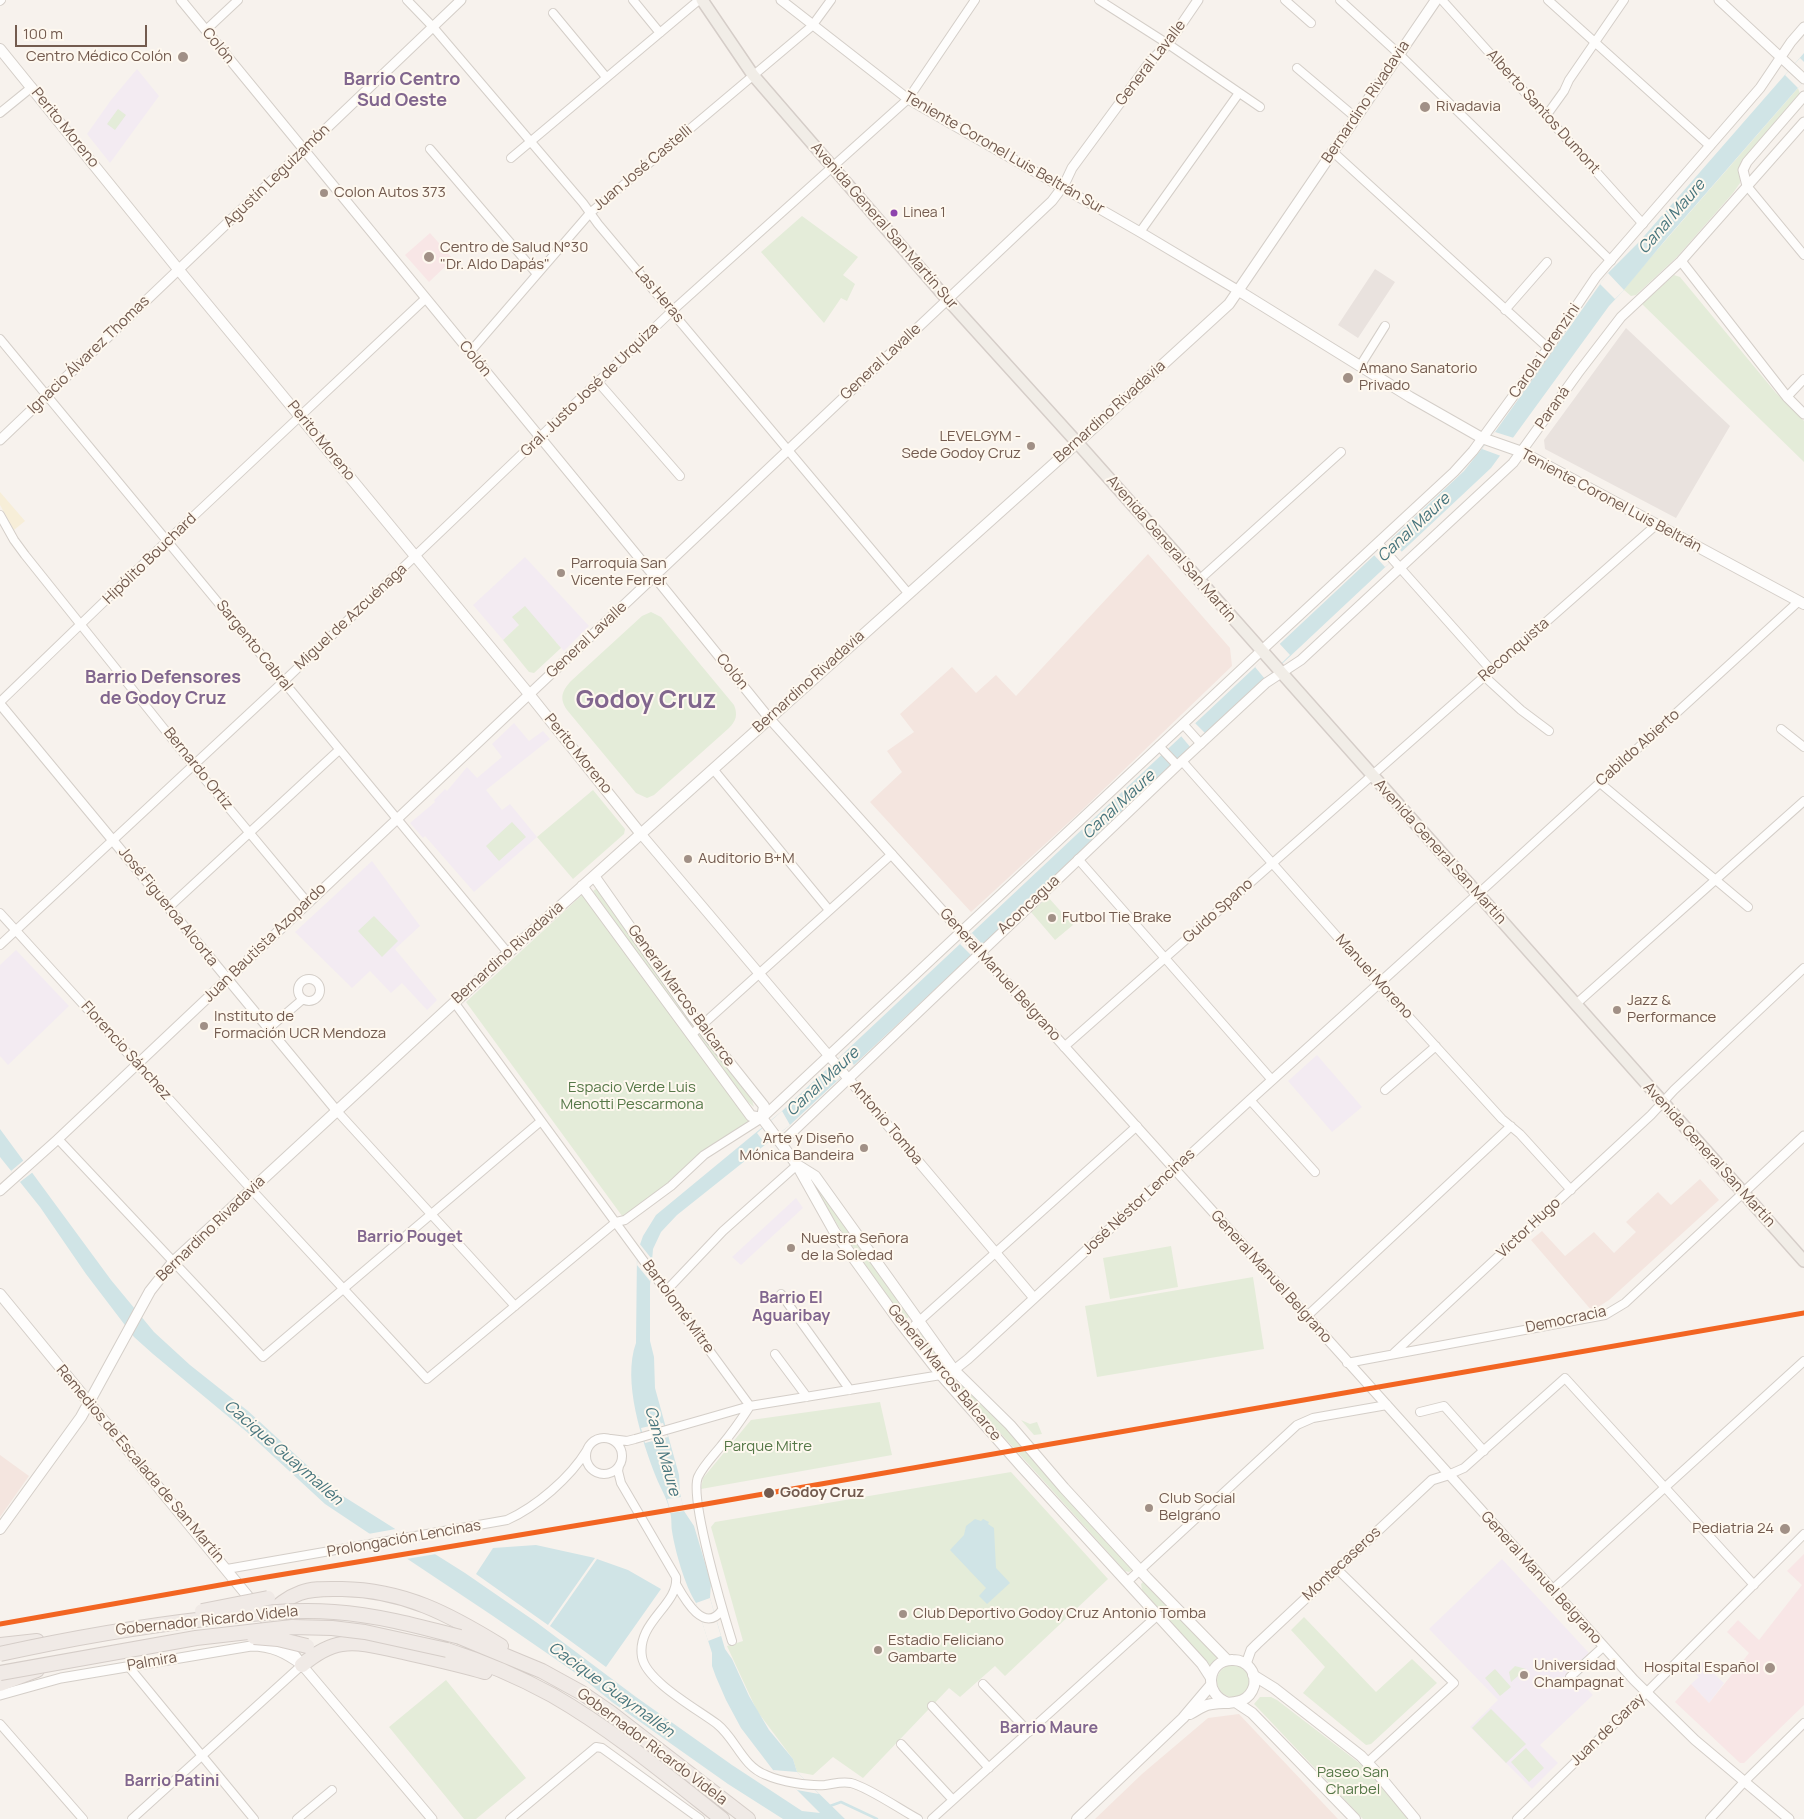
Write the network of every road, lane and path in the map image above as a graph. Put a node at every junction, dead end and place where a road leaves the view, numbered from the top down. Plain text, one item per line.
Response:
1 (181, 0) edge
2 (238, 0) edge
3 (408, 0) edge
4 (462, 0) edge
5 (633, 0) edge
6 (701, 0) edge
7 (781, 0) edge
8 (831, 0) edge
9 (975, 0) edge
10 (1099, 0) edge
11 (1198, 0) edge
12 (1285, 0) edge
13 (1340, 0) edge
14 (1436, 0) edge
15 (1442, 0) edge
16 (1548, 0) edge
17 (1624, 0) edge
18 (1719, 0) edge
19 (553, 13) dead end
20 (1311, 23) dead end
21 (812, 26) junction
22 (433, 27) junction
23 (1804, 27) edge
24 (206, 30) junction
25 (660, 32) junction
26 (1595, 42) junction
27 (1168, 44) junction
28 (0, 49) edge
29 (1399, 54) junction
30 (1781, 56) junction
31 (1298, 68) dead end
32 (753, 75) junction
33 (606, 77) junction
34 (1804, 78) edge
35 (32, 87) junction
36 (1239, 93) junction
37 (1804, 96) edge
38 (908, 99) junction
39 (1260, 107) dead end
40 (0, 114) edge
41 (1546, 116) junction
42 (1355, 118) junction
43 (1804, 122) edge
44 (530, 142) junction
45 (1710, 146) junction
46 (430, 149) dead end
47 (304, 150) junction
48 (1332, 151) junction
49 (511, 158) dead end
50 (833, 167) junction
51 (1747, 186) junction
52 (1062, 188) junction
53 (590, 213) junction
54 (1643, 224) junction
55 (1140, 232) junction
56 (1804, 255) edge
57 (1611, 261) junction
58 (1681, 261) junction
59 (1547, 262) dead end
60 (178, 270) junction
61 (537, 274) junction
62 (1238, 291) junction
63 (426, 299) junction
64 (948, 299) junction
65 (1505, 310) junction
66 (672, 311) junction
67 (1385, 326) dead end
68 (0, 339) edge
69 (1548, 348) junction
70 (470, 352) junction
71 (1360, 366) junction
72 (1804, 379) edge
73 (598, 382) junction
74 (47, 395) junction
75 (1787, 397) junction
76 (1804, 414) edge
77 (300, 416) junction
78 (540, 438) junction
79 (1486, 439) junction
80 (0, 440) edge
81 (1077, 443) junction
82 (788, 450) junction
83 (1341, 452) dead end
84 (1522, 452) junction
85 (680, 476) dead end
86 (0, 515) edge
87 (1656, 525) junction
88 (167, 541) junction
89 (1380, 545) junction
90 (416, 556) junction
91 (1401, 568) junction
92 (654, 576) junction
93 (1199, 580) junction
94 (908, 593) junction
95 (1801, 602) edge
96 (82, 624) junction
97 (1264, 653) junction
98 (1278, 670) junction
99 (1491, 670) junction
100 (1484, 676) junction
101 (283, 682) junction
102 (529, 694) junction
103 (0, 703) edge
104 (769, 718) junction
105 (1185, 727) junction
106 (1781, 729) dead end
107 (1549, 731) dead end
108 (1199, 742) junction
109 (1804, 747) edge
110 (1162, 749) junction
111 (339, 750) junction
112 (1178, 763) junction
113 (193, 765) junction
114 (713, 769) junction
115 (1372, 775) junction
116 (1600, 783) junction
117 (1804, 802) edge
118 (396, 819) junction
119 (250, 833) junction
120 (641, 834) junction
121 (113, 840) junction
122 (892, 854) junction
123 (1078, 859) junction
124 (1273, 862) junction
125 (594, 876) junction
126 (1715, 880) junction
127 (582, 886) junction
128 (1478, 894) junction
129 (308, 903) junction
130 (1748, 907) dead end
131 (168, 908) junction
132 (829, 910) junction
133 (0, 913) edge
134 (16, 930) junction
135 (964, 935) junction
136 (0, 945) edge
137 (978, 951) junction
138 (508, 953) junction
139 (1165, 958) junction
140 (1804, 968) edge
141 (759, 973) junction
142 (227, 980) junction
143 (1379, 984) junction
144 (303, 999) dead end
145 (454, 1002) junction
146 (1576, 1004) junction
147 (701, 1026) junction
148 (268, 1029) junction
149 (691, 1035) junction
150 (1436, 1046) junction
151 (1064, 1047) junction
152 (831, 1060) junction
153 (138, 1064) junction
154 (846, 1076) junction
155 (1272, 1080) junction
156 (1385, 1090) dead end
157 (1250, 1100) junction
158 (1662, 1102) junction
159 (336, 1110) junction
160 (541, 1121) junction
161 (764, 1121) junction
162 (1137, 1126) junction
163 (1511, 1126) junction
164 (1804, 1136) edge
165 (58, 1139) junction
166 (778, 1139) junction
167 (798, 1165) junction
168 (1175, 1168) junction
169 (1315, 1172) dead end
170 (251, 1189) junction
171 (1571, 1190) junction
172 (0, 1191) edge
173 (1743, 1192) junction
174 (432, 1215) junction
175 (616, 1222) junction
176 (995, 1253) junction
177 (1804, 1261) edge
178 (173, 1262) junction
179 (344, 1290) junction
180 (666, 1290) junction
181 (0, 1294) edge
182 (781, 1294) dead end
183 (1034, 1298) junction
184 (515, 1306) junction
185 (1306, 1317) junction
186 (919, 1321) junction
187 (1422, 1327) junction
188 (907, 1332) junction
189 (1432, 1346) junction
190 (1394, 1353) junction
191 (775, 1354) dead end
192 (1804, 1361) edge
193 (1347, 1363) junction
194 (954, 1370) junction
195 (941, 1375) junction
196 (850, 1390) junction
197 (807, 1396) junction
198 (89, 1404) junction
199 (1387, 1405) junction
200 (750, 1406) junction
201 (1420, 1412) dead end
202 (639, 1438) junction
203 (610, 1439) junction
204 (586, 1450) junction
205 (1484, 1451) junction
206 (622, 1456) junction
207 (619, 1466) junction
208 (595, 1472) junction
209 (606, 1474) junction
210 (567, 1475) junction
211 (1448, 1475) junction
212 (621, 1483) junction
213 (1664, 1488) junction
214 (0, 1529) edge
215 (1804, 1534) edge
216 (226, 1569) junction
217 (1337, 1569) junction
218 (1140, 1570) junction
219 (1127, 1582) junction
220 (676, 1584) junction
221 (1754, 1585) junction
222 (1552, 1590) junction
223 (268, 1598) dead end
224 (722, 1610) junction
225 (1158, 1615) junction
226 (265, 1618) junction
227 (105, 1632) junction
228 (196, 1638) junction
229 (732, 1641) dead end
230 (0, 1645) edge
231 (307, 1646) dead end
232 (1603, 1647) junction
233 (0, 1654) edge
234 (65, 1660) junction
235 (1227, 1660) junction
236 (1246, 1664) junction
237 (302, 1665) junction
238 (129, 1666) junction
239 (542, 1671) junction
240 (0, 1673) edge
241 (1254, 1675) junction
242 (1570, 1677) dead end
243 (1211, 1682) junction
244 (0, 1684) edge
245 (983, 1684) dead end
246 (1646, 1693) junction
247 (0, 1695) edge
248 (553, 1696) junction
249 (1233, 1703) junction
250 (932, 1706) dead end
251 (1183, 1718) junction
252 (0, 1724) edge
253 (1804, 1724) edge
254 (1029, 1732) junction
255 (901, 1744) dead end
256 (202, 1755) junction
257 (1368, 1762) junction
258 (989, 1768) junction
259 (1744, 1782) junction
260 (332, 1790) dead end
261 (716, 1794) junction
262 (953, 1800) junction
263 (718, 1816) edge
264 (83, 1819) edge
265 (132, 1819) edge
266 (254, 1819) edge
267 (297, 1819) edge
268 (432, 1819) edge
269 (510, 1819) edge
270 (700, 1819) edge
271 (748, 1819) edge
272 (756, 1819) edge
273 (918, 1819) edge
274 (932, 1819) edge
275 (1077, 1819) edge
276 (1355, 1819) edge
277 (1415, 1819) edge
278 (1517, 1819) edge
279 (1710, 1819) edge
280 (1789, 1819) edge

1 - 24 street, Colón
2 - 24 street
3 - 22 street, Las Heras
4 - 22 street, Agustín Leguizamón
5 - 25 street
6 - 25 street
6 - 32 main road, Avenida General San Martín Sur
7 - 21 street, Teniente Coronel Luis Beltrán Sur
8 - 21 street, Juan José Castelli
9 - 38 street, Gral. Justo José de Urquiza
10 - 27 street
11 - 27 street, General Lavalle
12 - 20 street
13 - 29 street
14 - 29 main road, Bernardino Rivadavia
15 - 41 street, Alberto Santos Dumont
16 - 26 street
17 - 26 street
18 - 30 street
19 - 33 street
21 - 32 street, Juan José Castelli
21 - 38 street, Teniente Coronel Luis Beltrán Sur
22 - 44 street, Las Heras
22 - 47 street, Agustín Leguizamón
23 - 30 street, Carola Lorenzini
24 - 47 street, Colón
25 - 33 street
26 - 41 street
26 - 45 street
27 - 36 street
27 - 52 street, General Lavalle
28 - 35 main road, Perito Moreno
29 - 42 main road, Bernardino Rivadavia
29 - 57 street
30 - 34 street
30 - 45 street, Carola Lorenzini
31 - 42 street
32 - 50 main road, Avenida General San Martín Sur
32 - 53 street, Juan José Castelli
33 - 44 street
35 - 40 street
35 - 60 main road, Perito Moreno
36 - 39 street
36 - 55 street
37 - 51 street
38 - 50 street, Gral. Justo José de Urquiza
38 - 52 street, Teniente Coronel Luis Beltrán Sur
41 - 54 street, Alberto Santos Dumont
42 - 48 main road, Bernardino Rivadavia
43 - 51 street, Paraná
44 - 49 street
44 - 53 street, Las Heras
45 - 54 street, Carola Lorenzini
46 - 61 street
47 - 60 street, Agustín Leguizamón
47 - 63 street, Colón
48 - 62 main road, Bernardino Rivadavia
48 - 65 street
50 - 64 main road, Avenida General San Martín Sur
50 - 66 street, Gral. Justo José de Urquiza
51 - 56 street
51 - 58 street, Paraná
52 - 55 street, Teniente Coronel Luis Beltrán Sur
52 - 64 street, General Lavalle
53 - 61 street, Juan José Castelli
53 - 66 street, Las Heras
54 - 57 street, Carola Lorenzini
55 - 62 street, Teniente Coronel Luis Beltrán Sur
57 - 69 street, Carola Lorenzini
58 - 75 street
58 - 84 street, Paraná
59 - 65 street
60 - 74 street, Ignacio Álvarez Thomas
60 - 77 main road, Perito Moreno
61 - 70 street, Juan José Castelli
62 - 71 main road, Teniente Coronel Luis Beltrán
62 - 81 main road, Bernardino Rivadavia
63 - 70 street, Colón
63 - 77 street, Hipólito Bouchard
64 - 81 main road, Avenida General San Martín Sur
64 - 82 street, General Lavalle
65 - 69 street
66 - 73 street, Gral. Justo José de Urquiza
66 - 82 street, Las Heras
67 - 71 street
68 - 74 street, Sargento Cabral
69 - 79 street, Carola Lorenzini
70 - 78 street, Colón
71 - 79 main road, Teniente Coronel Luis Beltrán
72 - 75 street
73 - 78 street, Gral. Justo José de Urquiza
73 - 85 street
74 - 80 street, Ignacio Álvarez Thomas
74 - 88 street, Sargento Cabral
75 - 76 street
77 - 88 street, Hipólito Bouchard
77 - 90 main road, Perito Moreno
78 - 90 street, Gral. Justo José de Urquiza
78 - 92 street, Colón
79 - 84 main road, Teniente Coronel Luis Beltrán
79 - 89 street, Carola Lorenzini
81 - 93 main road, Avenida General San Martín
81 - 94 main road, Bernardino Rivadavia
82 - 92 street, General Lavalle
82 - 94 street, Las Heras
83 - 93 street
84 - 87 main road, Teniente Coronel Luis Beltrán
84 - 91 street, Paraná
86 - 96 street, Bernardo Ortiz
87 - 95 main road, Teniente Coronel Luis Beltrán
87 - 99 street, Reconquista
88 - 96 street, Hipólito Bouchard
88 - 101 street, Sargento Cabral
89 - 91 street
89 - 97 street, Carola Lorenzini
90 - 101 street, Miguel de Azcuénaga
90 - 102 main road, Perito Moreno
91 - 98 street, Paraná
91 - 99 street
92 - 102 street, General Lavalle
92 - 104 street, Colón
93 - 97 main road, Avenida General San Martín
94 - 104 main road, Bernardino Rivadavia
95 - 116 street, Cabildo Abierto
96 - 103 street, Hipólito Bouchard
96 - 113 street, Bernardo Ortiz
97 - 98 main road, Avenida General San Martín
97 - 105 street, Carola Lorenzini
98 - 108 street, Aconcagua
98 - 115 main road, Avenida General San Martín
99 - 100 street, Reconquista
100 - 107 street
100 - 115 street, Reconquista
101 - 111 street, Sargento Cabral
101 - 113 street, Miguel de Azcuénaga
102 - 118 street, Juan Bautista Azopardo
102 - 120 main road, Perito Moreno
103 - 121 street, José Figueroa Alcorta
104 - 114 main road, Bernardino Rivadavia
104 - 122 street, General Manuel Belgrano
105 - 108 street
105 - 110 street, Carola Lorenzini
106 - 109 street
108 - 112 street, Aconcagua
110 - 112 street, Manuel Moreno
110 - 135 street, Carola Lorenzini
111 - 118 street, Sargento Cabral
111 - 119 street
112 - 123 street, Aconcagua
112 - 124 street, Manuel Moreno
113 - 119 street, Bernardo Ortiz
113 - 121 street, Miguel de Azcuénaga
114 - 120 main road, Bernardino Rivadavia
114 - 132 street
115 - 124 street, Guido Spano
115 - 128 main road, Avenida General San Martín
116 - 126 street
116 - 128 street, Cabildo Abierto
117 - 126 street
118 - 129 street, Juan Bautista Azopardo
118 - 138 street, Sargento Cabral
119 - 129 street, Bernardo Ortiz
119 - 131 street
120 - 125 main road, Bernardino Rivadavia
120 - 141 street, Antonio Tomba
121 - 131 street, José Figueroa Alcorta
121 - 134 street, Miguel de Azcuénaga
122 - 132 street
122 - 135 street, General Manuel Belgrano
123 - 137 street, Aconcagua
123 - 139 street
124 - 139 street, Guido Spano
124 - 143 street, Manuel Moreno
125 - 127 main road, Bernardino Rivadavia
125 - 147 main road, General Marcos Balcarce
126 - 130 street
126 - 146 street
127 - 138 main road, Bernardino Rivadavia
127 - 149 main road, General Marcos Balcarce
128 - 143 street, José Néstor Lencinas
128 - 146 main road, Avenida General San Martín
129 - 142 street, Juan Bautista Azopardo
131 - 142 street, José Figueroa Alcorta
132 - 141 street
133 - 134 street, Florencio Sánchez
134 - 136 street, Miguel de Azcuénaga
134 - 153 street, Florencio Sánchez
135 - 137 street, General Manuel Belgrano
135 - 152 street, Carola Lorenzini
137 - 151 street, General Manuel Belgrano
137 - 154 street, Aconcagua
138 - 145 main road, Bernardino Rivadavia
139 - 151 street, Guido Spano
139 - 155 street
140 - 158 street, Victor Hugo
141 - 147 street
141 - 152 street, Antonio Tomba
142 - 148 street, José Figueroa Alcorta
142 - 153 street, Juan Bautista Azopardo
143 - 150 street, Manuel Moreno
143 - 155 street, José Néstor Lencinas
144 - 148 street
145 - 159 main road, Bernardino Rivadavia
145 - 160 street, Bartolomé Mitre
146 - 158 main road, Avenida General San Martín
147 - 149 street
147 - 161 main road, General Marcos Balcarce
148 - 159 street, José Figueroa Alcorta
149 - 161 main road, General Marcos Balcarce
150 - 156 street
150 - 163 street, Manuel Moreno
151 - 162 street, General Manuel Belgrano
152 - 154 street, Antonio Tomba
152 - 161 street, Carola Lorenzini
153 - 165 street, Juan Bautista Azopardo
153 - 170 street, Florencio Sánchez
154 - 166 street, Aconcagua
154 - 176 street, Antonio Tomba
155 - 157 street, José Néstor Lencinas
157 - 168 street, José Néstor Lencinas
157 - 169 street
158 - 171 street, Victor Hugo
158 - 173 main road, Avenida General San Martín
159 - 170 main road, Bernardino Rivadavia
159 - 174 street
160 - 174 street
160 - 175 street, Bartolomé Mitre
161 - 166 main road, General Marcos Balcarce
161 - 175 street
162 - 168 street, General Manuel Belgrano
162 - 176 street
163 - 171 street, Manuel Moreno
163 - 185 street
164 - 173 street
165 - 172 street, Juan Bautista Azopardo
165 - 178 street
166 - 167 main road, General Marcos Balcarce
167 - 180 street
167 - 186 main road, General Marcos Balcarce
167 - 188 main road, General Marcos Balcarce
168 - 183 street, José Néstor Lencinas
168 - 185 street, General Manuel Belgrano
170 - 178 main road, Bernardino Rivadavia
170 - 179 street, Florencio Sánchez
171 - 187 street, Victor Hugo
173 - 177 main road, Avenida General San Martín
173 - 189 street, Democracia
174 - 179 street
174 - 184 street
175 - 180 street, Bartolomé Mitre
175 - 184 street
176 - 183 street, Antonio Tomba
176 - 186 street
178 - 179 street
178 - 198 main road, Bernardino Rivadavia
179 - 184 street, Florencio Sánchez
180 - 200 street, Bartolomé Mitre
181 - 198 main road, Remedios de Escalada de San Martín
182 - 196 street
183 - 194 street, José Néstor Lencinas
185 - 193 street, General Manuel Belgrano
186 - 188 street
186 - 194 main road, General Marcos Balcarce
187 - 189 street
187 - 190 street, Victor Hugo
188 - 195 main road, General Marcos Balcarce
189 - 190 street, Democracia
190 - 193 street, Democracia
191 - 197 street
192 - 213 street
193 - 199 street, General Manuel Belgrano
194 - 195 street, José Néstor Lencinas
194 - 218 main road, General Marcos Balcarce
195 - 196 street, José Néstor Lencinas
195 - 219 main road, General Marcos Balcarce
196 - 197 street, José Néstor Lencinas
197 - 200 street, José Néstor Lencinas
198 - 214 main road, Bernardino Rivadavia
198 - 216 main road, Remedios de Escalada de San Martín
199 - 211 street, General Manuel Belgrano
199 - 218 street
200 - 202 street
200 - 224 street
201 - 205 street
202 - 203 street
202 - 206 street
203 - 204 street
203 - 206 street
204 - 208 street
204 - 210 street, Prolongación Lencinas
205 - 211 street
205 - 213 street
206 - 207 street
207 - 209 street
207 - 212 street
208 - 209 street
208 - 210 street
209 - 212 street
210 - 216 street, Prolongación Lencinas
211 - 217 street, Montecaseros
211 - 222 street, General Manuel Belgrano
212 - 220 street
213 - 221 street
213 - 222 street
215 - 221 street, Juan de Garay
216 - 226 main road, Remedios de Escalada de San Martín
217 - 236 street, Montecaseros
217 - 257 street
218 - 219 street
218 - 235 main road, General Marcos Balcarce
219 - 225 main road, General Marcos Balcarce
220 - 224 street
220 - 273 street
221 - 246 street, Juan de Garay
222 - 232 street, General Manuel Belgrano
223 - 227 highway, bridge
224 - 229 street
225 - 243 main road, General Marcos Balcarce
225 - 254 street
226 - 237 main road, Remedios de Escalada de San Martín
226 - 239 highway
227 - 230 highway, bridge
227 - 233 highway, Gobernador Ricardo Videla, bridge
227 - 239 highway, Gobernador Ricardo Videla, bridge
228 - 231 highway, bridge
228 - 234 highway, Gobernador Ricardo Videla, bridge
228 - 248 highway, Gobernador Ricardo Videla, bridge
232 - 242 street
232 - 246 street, General Manuel Belgrano
234 - 240 highway, Gobernador Ricardo Videla, bridge
234 - 244 highway, bridge
235 - 236 main road
235 - 243 main road
236 - 241 main road
237 - 238 street, Palmira
237 - 248 highway
237 - 256 street
237 - 268 street, Remedios de Escalada de San Martín
238 - 247 street, Palmira
238 - 256 street
239 - 261 highway, Gobernador Ricardo Videla
241 - 249 main road
241 - 257 main road
243 - 249 main road
243 - 251 main road
245 - 254 street
246 - 259 street, General Manuel Belgrano
246 - 278 street, Juan de Garay
248 - 263 highway, Gobernador Ricardo Videla
249 - 251 main road
249 - 276 main road
250 - 258 street
251 - 275 main road
252 - 264 street
253 - 259 street
254 - 258 street
255 - 262 street
256 - 265 street
256 - 266 street
257 - 277 main road
258 - 262 street
259 - 279 street
259 - 280 street, General Manuel Belgrano
260 - 267 street
261 - 271 highway, Gobernador Ricardo Videla
261 - 272 highway
262 - 274 street
269 - 270 street

